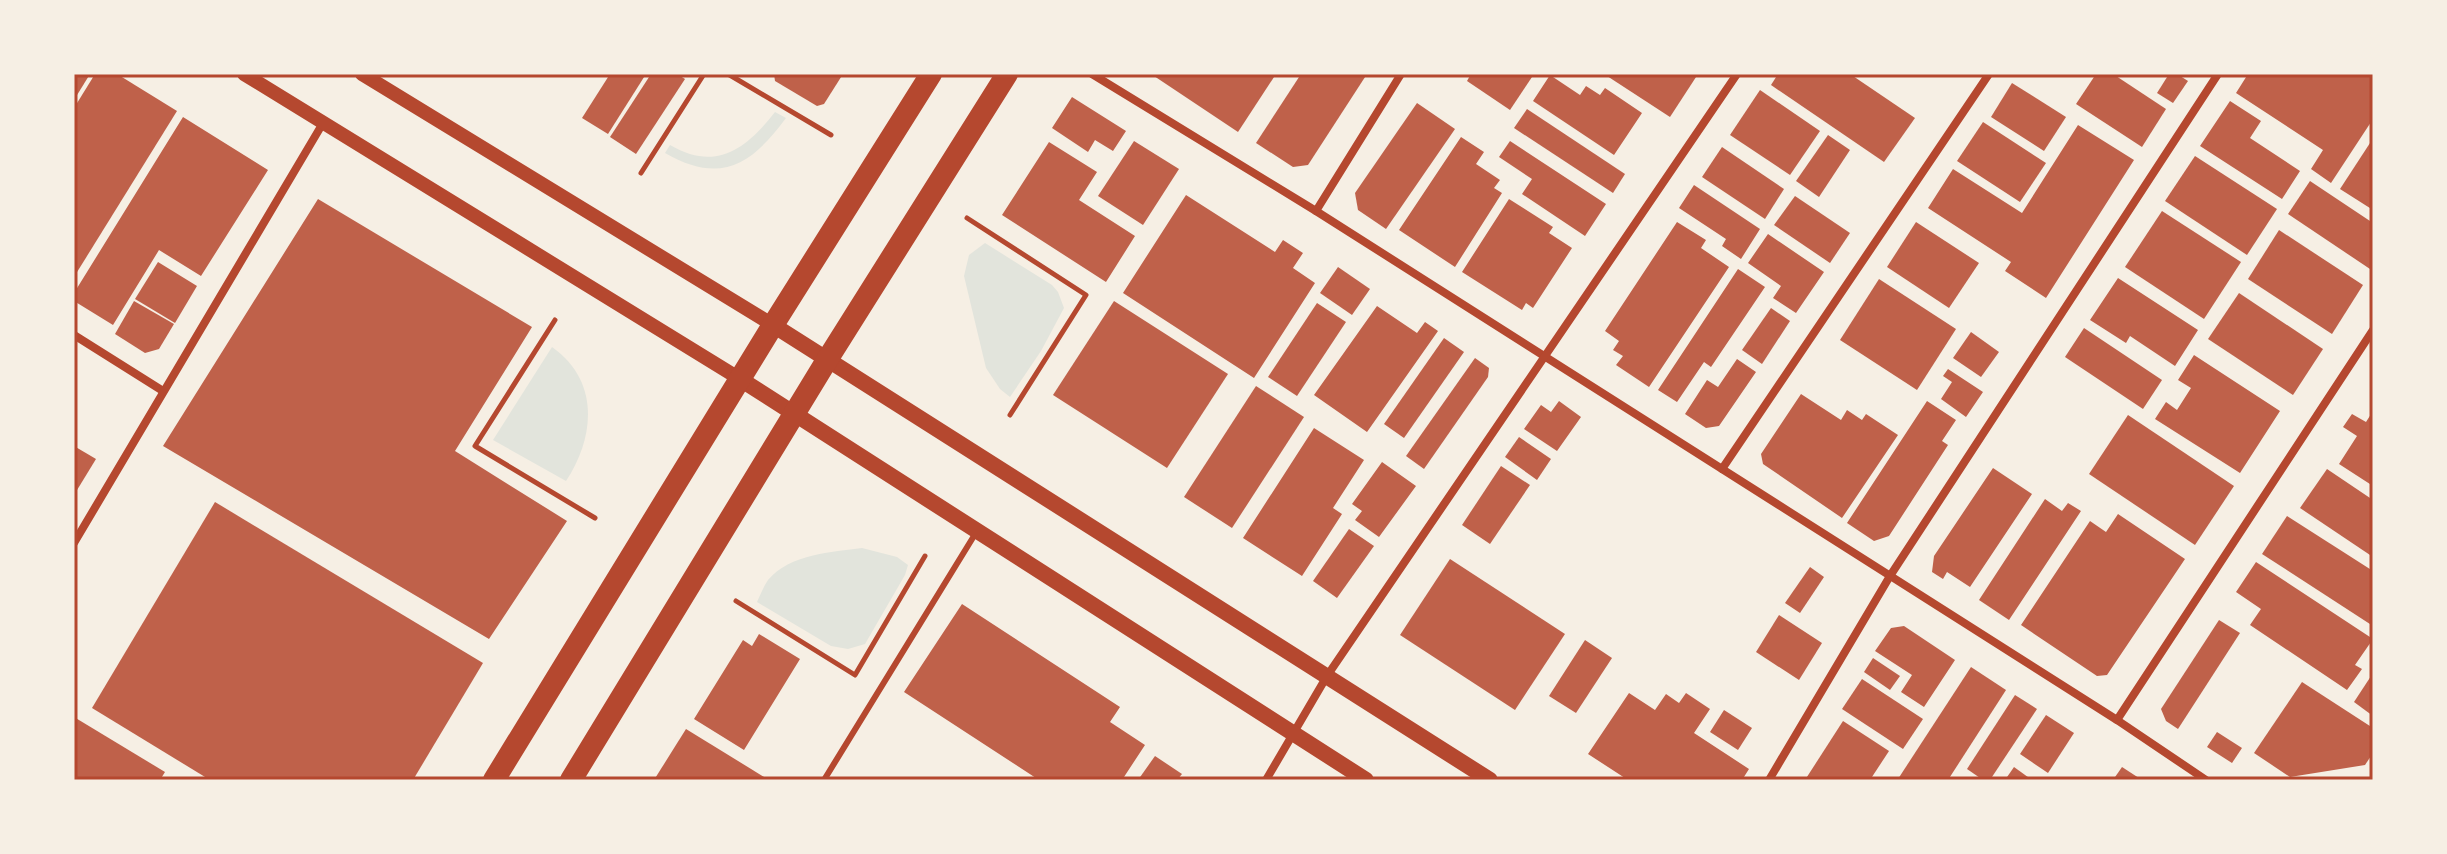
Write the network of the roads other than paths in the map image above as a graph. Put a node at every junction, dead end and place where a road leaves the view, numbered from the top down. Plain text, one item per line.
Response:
1 (244, 74) edge
2 (362, 74) edge
3 (931, 74) edge
4 (1007, 74) edge
5 (1092, 74) edge
6 (1401, 74) edge
7 (1737, 74) edge
8 (1989, 74) edge
9 (2218, 74) edge
10 (323, 123) junction
11 (1316, 211) junction
12 (773, 325) junction
13 (2373, 330) edge
14 (74, 335) edge
15 (1544, 356) junction
16 (827, 360) junction
17 (740, 379) junction
18 (163, 391) junction
19 (794, 414) junction
20 (1722, 469) junction
21 (977, 531) junction
22 (74, 543) edge
23 (1890, 576) junction
24 (1327, 676) junction
25 (2117, 720) junction
26 (1293, 733) junction
27 (494, 780) edge
28 (571, 780) edge
29 (824, 780) edge
30 (1266, 780) edge
31 (1366, 780) edge
32 (1490, 780) edge
33 (1769, 780) edge
34 (2206, 780) edge

1 - 10 street
2 - 12 street
3 - 12 highway
4 - 16 highway
5 - 11 street
6 - 11 street
7 - 15 street
8 - 20 street
9 - 23 street
10 - 17 street
10 - 18 street
11 - 15 street
12 - 16 main road
12 - 17 highway
13 - 25 street
14 - 18 street
15 - 20 street
15 - 24 street
16 - 19 highway
16 - 24 main road
17 - 19 main road
17 - 27 highway
18 - 22 street
19 - 21 main road
19 - 28 highway
20 - 23 street
21 - 26 main road
21 - 29 lane
23 - 25 street
23 - 33 street
24 - 26 street
24 - 32 main road
25 - 34 street
26 - 30 street
26 - 31 main road

